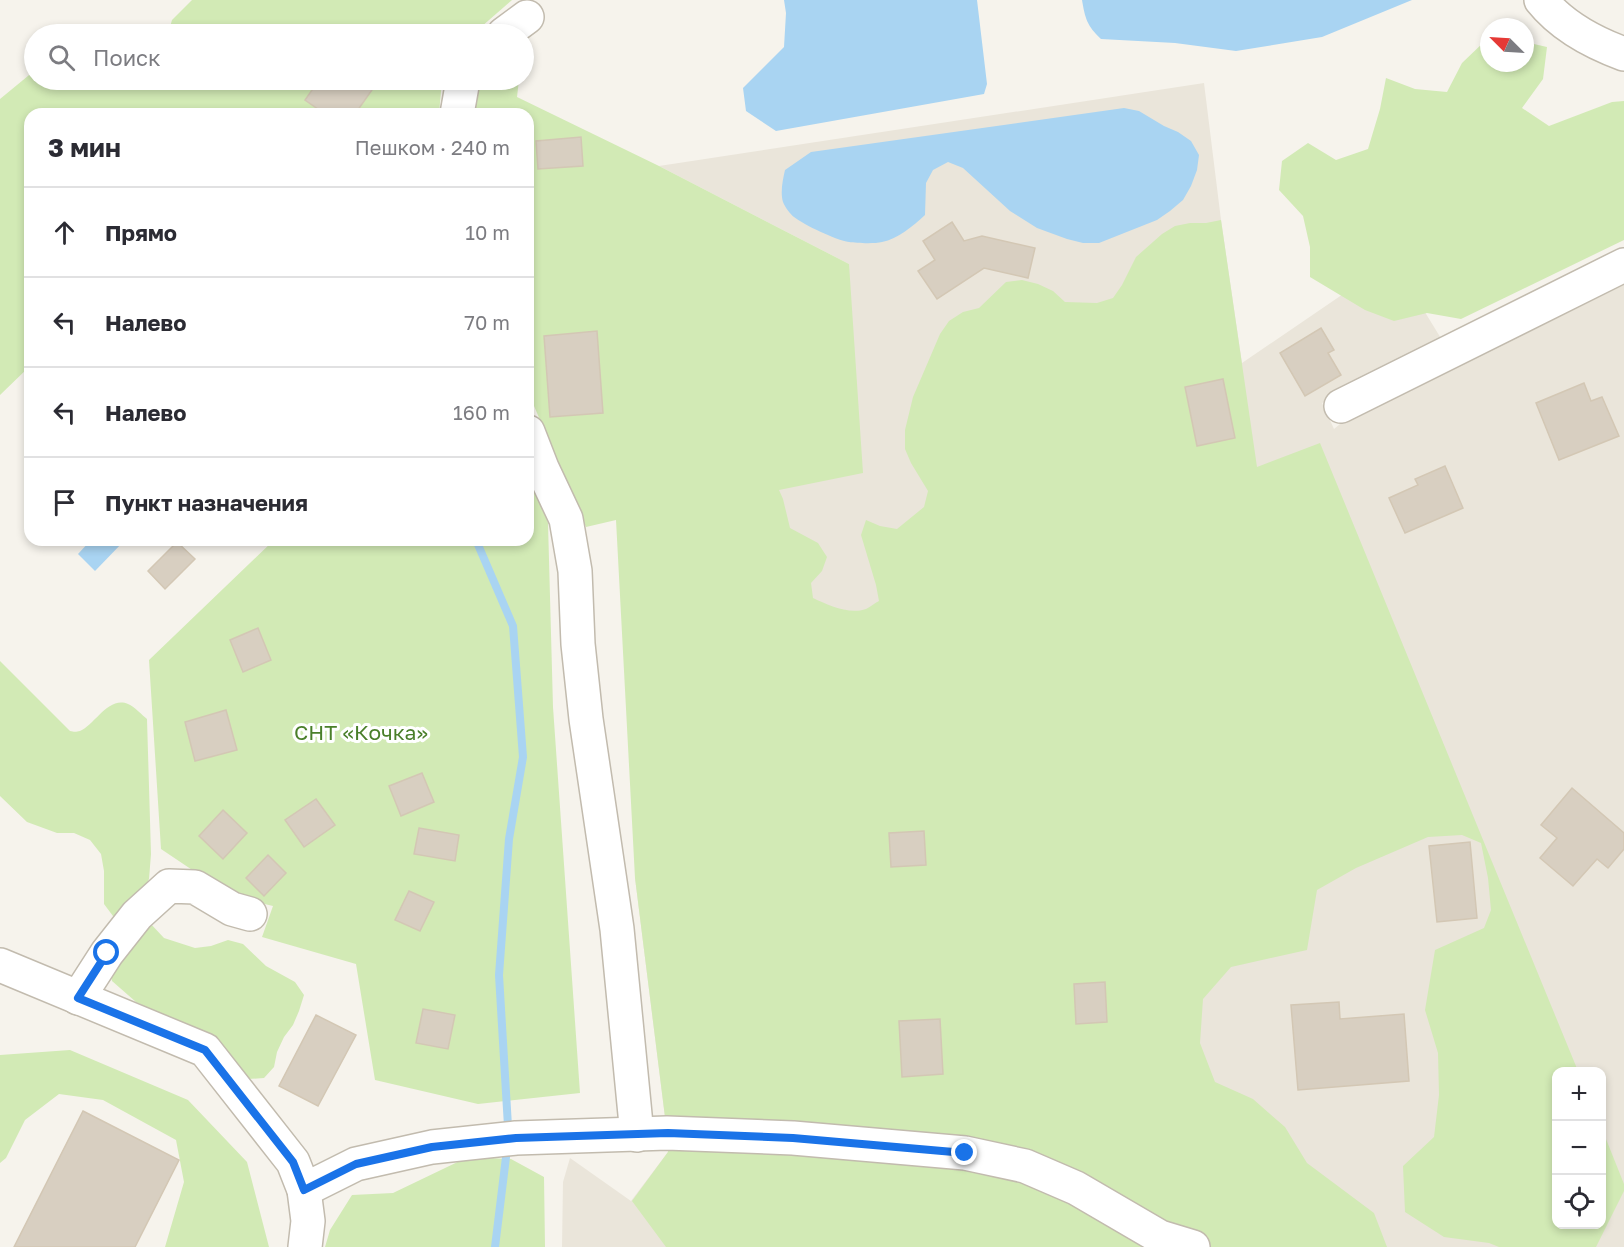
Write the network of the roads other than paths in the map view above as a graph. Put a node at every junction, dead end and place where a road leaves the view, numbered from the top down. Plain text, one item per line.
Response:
1 (1541, 0) edge
2 (1624, 54) edge
3 (461, 90) edge
4 (458, 108) edge
5 (1624, 265) edge
6 (1341, 406) dead end
7 (534, 447) edge
8 (250, 914) dead end
9 (0, 965) edge
10 (78, 998) junction
11 (637, 1135) junction
12 (304, 1190) junction
13 (305, 1247) edge
14 (1193, 1247) edge

1 - 2 street
3 - 4 street
5 - 6 street
7 - 11 street
8 - 10 street
9 - 10 street
10 - 12 street
11 - 12 street
11 - 14 street
12 - 13 street

